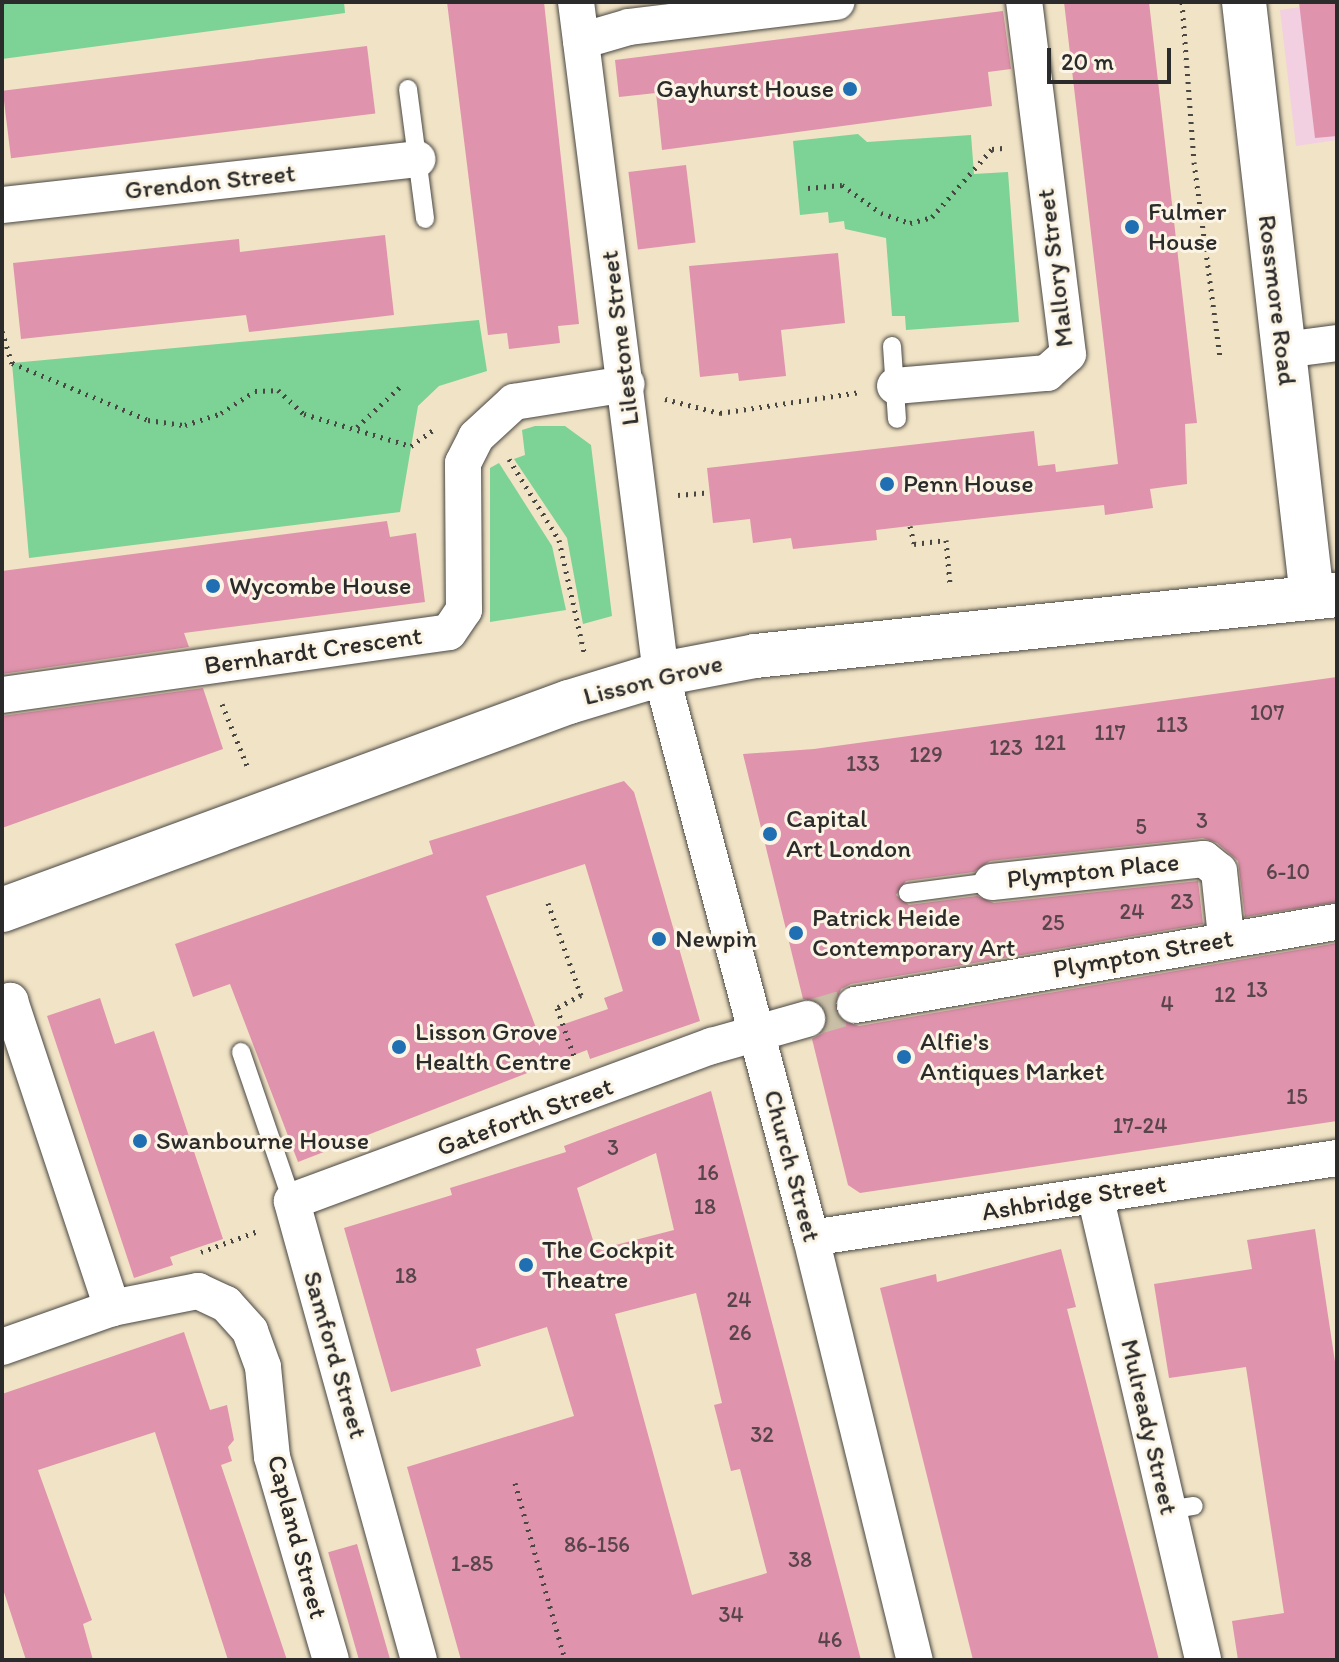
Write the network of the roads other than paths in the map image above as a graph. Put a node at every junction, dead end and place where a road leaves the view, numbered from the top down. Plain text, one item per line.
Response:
1 (576, 2) edge
2 (837, 2) edge
3 (1024, 2) edge
4 (1244, 2) edge
5 (581, 41) junction
6 (408, 89) dead end
7 (417, 159) junction
8 (2, 205) edge
9 (425, 219) dead end
10 (1337, 343) edge
11 (892, 346) dead end
12 (1284, 350) junction
13 (627, 384) junction
14 (896, 402) joint
15 (1324, 596) edge
16 (661, 674) junction
17 (2, 695) edge
18 (992, 882) joint
19 (908, 893) dead end
20 (2, 910) edge
21 (1337, 922) edge
22 (1226, 937) junction
23 (2, 1004) edge
24 (855, 1005) tunnel mouth
25 (807, 1019) tunnel mouth
26 (757, 1033) junction
27 (241, 1052) dead end
28 (1337, 1158) edge
29 (1095, 1195) junction
30 (292, 1201) junction
31 (811, 1238) junction
32 (112, 1308) junction
33 (2, 1347) edge
34 (331, 1660) edge
35 (419, 1660) edge
36 (915, 1660) edge
37 (1203, 1660) edge

1 - 5 street, Lilestone Street
2 - 5 street
3 - 14 street, Mallory Street
4 - 12 main road, Rossmore Road
5 - 13 street, Lilestone Street
6 - 7 lane
7 - 8 street, Grendon Street
7 - 9 lane
10 - 12 street
11 - 14 lane
12 - 15 main road, Rossmore Road
13 - 16 street, Lilestone Street
13 - 17 street, Bernhardt Crescent
15 - 16 main road, Lisson Grove
16 - 20 main road, Lisson Grove
16 - 26 street, Church Street
18 - 19 lane
18 - 22 street, Plympton Place
21 - 22 street, Plympton Street
22 - 24 street, Plympton Street
23 - 32 street
25 - 26 street
26 - 30 street, Gateforth Street
26 - 31 street, Church Street
27 - 30 lane, Samford Street
28 - 29 street, Ashbridge Street
29 - 31 street, Ashbridge Street
29 - 37 street, Mulready Street
30 - 35 street, Samford Street
31 - 36 street, Church Street
32 - 33 street, Capland Street
32 - 34 street, Capland Street

